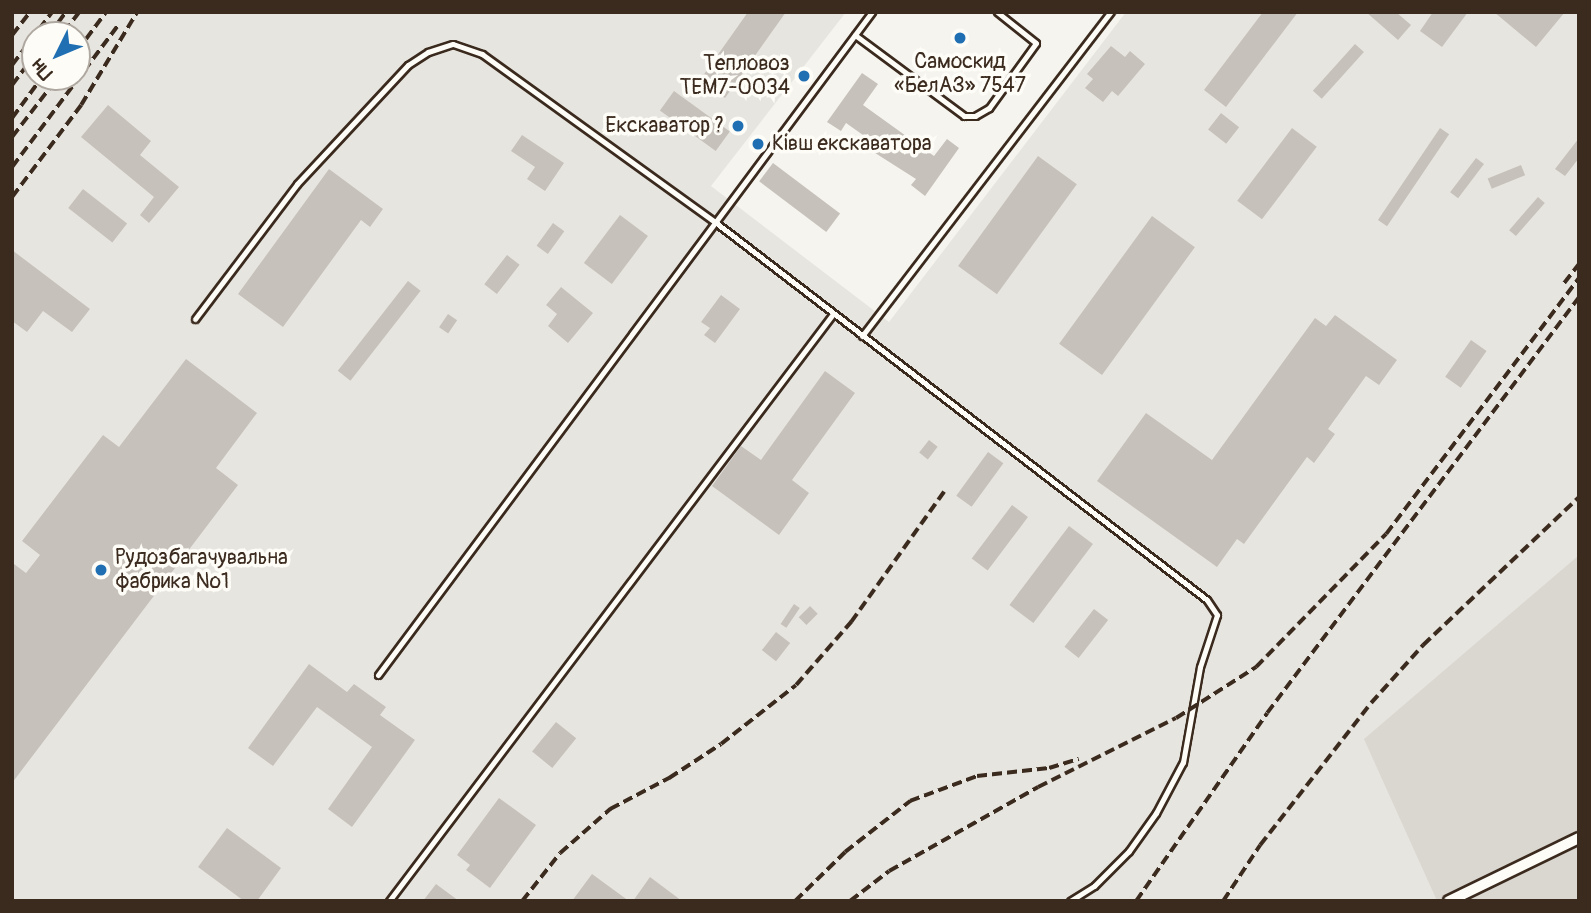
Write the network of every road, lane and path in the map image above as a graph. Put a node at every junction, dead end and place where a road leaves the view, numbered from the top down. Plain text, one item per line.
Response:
1 (872, 12) edge
2 (997, 12) edge
3 (1111, 12) edge
4 (855, 35) junction
5 (715, 222) junction
6 (834, 314) junction
7 (195, 319) dead end
8 (862, 336) junction
9 (378, 675) dead end
10 (1579, 838) edge
11 (389, 901) edge
12 (1070, 901) edge
13 (1449, 901) edge

1 - 4 lane
2 - 4 lane
3 - 8 lane
4 - 5 lane
5 - 6 lane
5 - 7 lane
5 - 9 lane
6 - 8 lane
6 - 11 lane
8 - 12 lane
10 - 13 street

